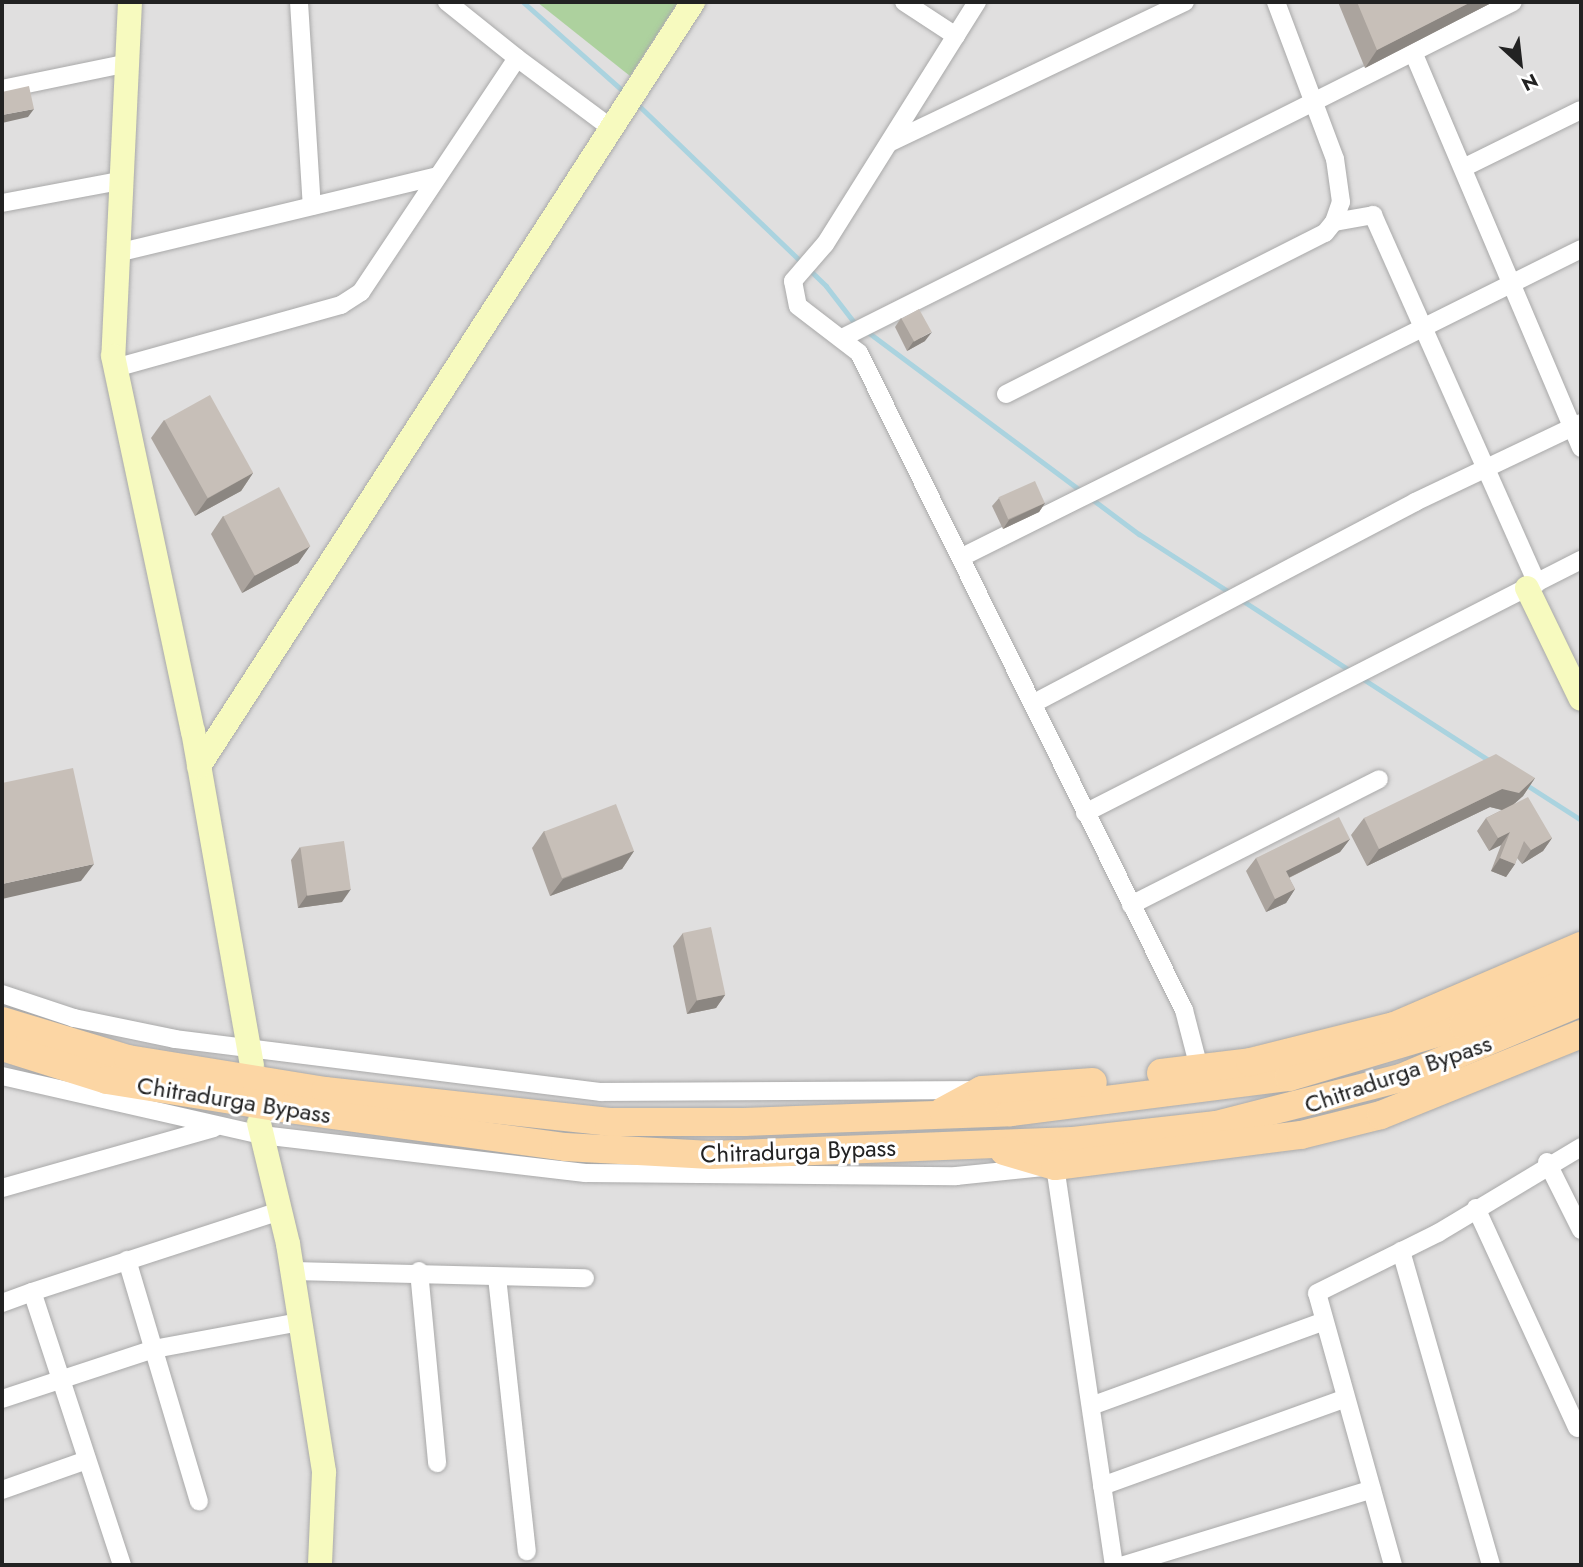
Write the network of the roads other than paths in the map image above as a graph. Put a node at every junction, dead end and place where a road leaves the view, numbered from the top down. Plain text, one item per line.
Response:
1 (130, 2) edge
2 (299, 2) edge
3 (447, 2) edge
4 (693, 2) edge
5 (904, 2) edge
6 (977, 2) edge
7 (1185, 2) edge
8 (1276, 2) edge
9 (1513, 2) edge
10 (956, 36) junction
11 (1413, 52) junction
12 (517, 58) junction
13 (124, 64) junction
14 (2, 89) edge
15 (1315, 101) junction
16 (1581, 110) edge
17 (611, 128) junction
18 (889, 143) junction
19 (1463, 168) junction
20 (438, 176) junction
21 (120, 181) junction
22 (2, 203) edge
23 (312, 206) junction
24 (1334, 222) junction
25 (1581, 249) edge
26 (117, 253) junction
27 (1511, 283) junction
28 (1424, 325) junction
29 (842, 338) junction
30 (115, 368) junction
31 (1006, 394) dead end
32 (1577, 425) edge
33 (1581, 448) edge
34 (1488, 467) junction
35 (962, 557) junction
36 (1581, 560) edge
37 (1532, 585) junction
38 (1036, 702) junction
39 (1580, 704) edge
40 (199, 766) junction
41 (1378, 779) dead end
42 (1085, 813) junction
43 (1131, 905) junction
44 (1581, 946) edge
45 (1581, 973) edge
46 (2, 994) edge
47 (1581, 1002) edge
48 (2, 1021) edge
49 (1581, 1034) edge
50 (2, 1047) edge
51 (249, 1058) junction
52 (1199, 1068) junction
53 (2, 1076) edge
54 (982, 1090) junction
55 (938, 1114) junction
56 (216, 1127) junction
57 (260, 1129) junction
58 (981, 1145) junction
59 (1581, 1147) edge
60 (1547, 1163) junction
61 (1055, 1166) junction
62 (2, 1188) edge
63 (1476, 1208) junction
64 (280, 1211) junction
65 (1581, 1230) edge
66 (1401, 1251) junction
67 (127, 1260) junction
68 (292, 1271) junction
69 (419, 1271) junction
70 (497, 1278) junction
71 (586, 1278) dead end
72 (32, 1292) junction
73 (2, 1303) edge
74 (300, 1321) junction
75 (1324, 1321) junction
76 (154, 1349) junction
77 (60, 1380) junction
78 (1346, 1398) junction
79 (2, 1399) edge
80 (1091, 1406) junction
81 (1577, 1427) dead end
82 (87, 1460) junction
83 (438, 1463) dead end
84 (1102, 1486) junction
85 (1372, 1489) junction
86 (2, 1490) edge
87 (199, 1502) dead end
88 (527, 1551) dead end
89 (122, 1565) edge
90 (320, 1565) edge
91 (1114, 1565) edge
92 (1124, 1565) edge
93 (1393, 1565) edge
94 (1491, 1565) edge

1 - 13 main road
2 - 23 street
3 - 12 street
4 - 17 main road
5 - 10 street
6 - 10 street
7 - 18 street
8 - 15 street
9 - 11 street
10 - 18 street
11 - 15 street
11 - 19 street
12 - 17 street
12 - 20 street
13 - 14 street
13 - 21 main road
15 - 24 street
15 - 29 street
16 - 19 street
17 - 40 main road
18 - 29 street
19 - 27 street
20 - 23 street
20 - 30 street
21 - 22 street
21 - 26 main road
23 - 26 street
24 - 28 street
24 - 31 street
25 - 27 street
26 - 30 main road
27 - 28 street
27 - 32 street
28 - 34 street
28 - 35 street
29 - 35 street
30 - 40 main road
32 - 33 street
32 - 34 street
34 - 37 street
34 - 38 street
35 - 38 street
36 - 37 street
37 - 39 main road
37 - 42 street
38 - 42 street
40 - 51 main road
41 - 43 street
42 - 43 street
43 - 52 street
44 - 52 main road
45 - 55 main road, Chitradurga Bypass
46 - 51 street
47 - 58 main road, Chitradurga Bypass
48 - 55 main road, Chitradurga Bypass
49 - 61 main road
50 - 58 main road, Chitradurga Bypass
51 - 54 street
52 - 54 main road
53 - 56 street
54 - 55 main road
56 - 57 street
56 - 62 street
57 - 61 street
57 - 64 main road
58 - 61 main road
59 - 60 street
60 - 63 street
60 - 65 street
61 - 80 street
63 - 66 street
63 - 81 street
64 - 67 street
64 - 68 main road
66 - 75 street
66 - 94 street
67 - 72 street
67 - 76 street
68 - 69 street
68 - 74 main road
69 - 70 street
69 - 83 street
70 - 71 street
70 - 88 street
72 - 73 street
72 - 77 street
74 - 76 street
74 - 90 main road
75 - 78 street
75 - 80 street
76 - 77 street
76 - 87 street
77 - 79 street
77 - 82 street
78 - 84 street
78 - 85 street
80 - 84 street
82 - 86 street
82 - 89 street
84 - 91 street
85 - 92 street
85 - 93 street

